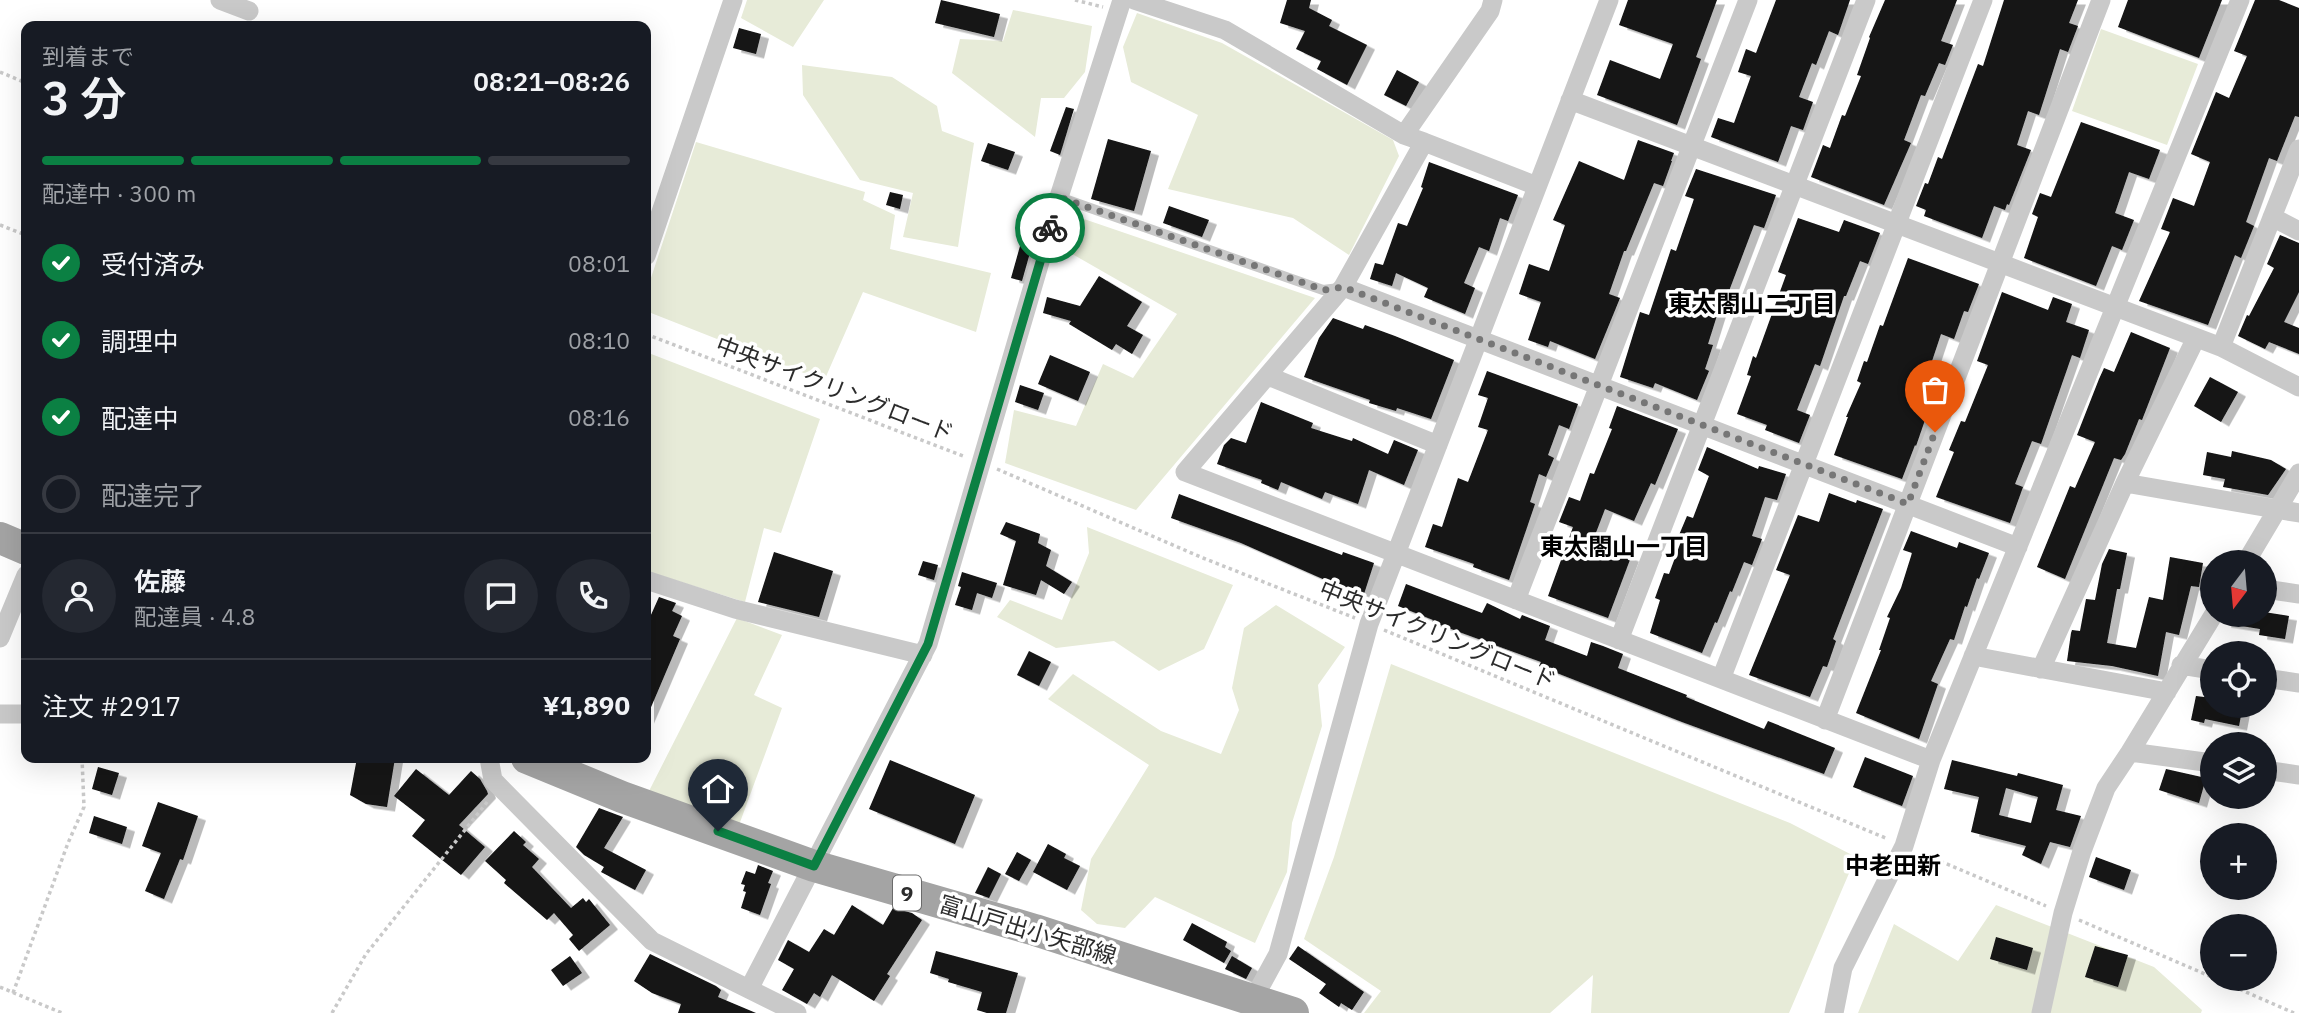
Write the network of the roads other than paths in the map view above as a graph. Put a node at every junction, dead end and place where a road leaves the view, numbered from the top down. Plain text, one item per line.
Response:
1 (220, 0) edge
2 (733, 0) edge
3 (1493, 0) edge
4 (1609, 0) edge
5 (1748, 0) edge
6 (1866, 0) edge
7 (1983, 0) edge
8 (2101, 0) edge
9 (2240, 0) edge
10 (1125, 4) edge
11 (248, 12) edge
12 (1570, 100) junction
13 (1404, 135) junction
14 (1424, 142) junction
15 (1691, 146) junction
16 (2299, 149) edge
17 (1794, 185) junction
18 (1537, 186) junction
19 (1059, 197) junction
20 (2272, 217) junction
21 (1896, 224) junction
22 (2299, 231) edge
23 (651, 241) edge
24 (2000, 263) junction
25 (1343, 287) junction
26 (2115, 307) junction
27 (2196, 338) junction
28 (1479, 339) junction
29 (2221, 347) junction
30 (1268, 376) junction
31 (1598, 385) junction
32 (2299, 387) edge
33 (1702, 425) junction
34 (1438, 445) junction
35 (1804, 464) junction
36 (2299, 473) edge
37 (2125, 483) junction
38 (1908, 504) junction
39 (2275, 510) junction
40 (2299, 513) edge
41 (0, 538) edge
42 (21, 547) edge
43 (2018, 547) junction
44 (2253, 550) edge
45 (1396, 554) junction
46 (651, 582) edge
47 (21, 587) edge
48 (2277, 591) edge
49 (2299, 594) edge
50 (1516, 600) junction
51 (2206, 627) edge
52 (0, 638) edge
53 (1619, 640) junction
54 (923, 655) junction
55 (1973, 656) junction
56 (2181, 665) junction
57 (2200, 668) edge
58 (2041, 669) junction
59 (1721, 679) junction
60 (2277, 680) edge
61 (2299, 683) edge
62 (2167, 692) junction
63 (0, 714) edge
64 (21, 714) edge
65 (1825, 720) junction
66 (2130, 751) junction
67 (1931, 760) junction
68 (2200, 761) edge
69 (490, 763) edge
70 (539, 763) edge
71 (2277, 772) edge
72 (2299, 775) edge
73 (814, 866) junction
74 (749, 989) junction
75 (1249, 1007) edge
76 (797, 1013) edge
77 (1293, 1013) edge
78 (1833, 1013) edge
79 (2041, 1013) edge

1 - 11 street
2 - 23 street
3 - 13 street
4 - 12 street
5 - 15 street
6 - 17 street
7 - 21 street
8 - 24 street
9 - 26 street
10 - 13 street
10 - 19 street
12 - 15 street
12 - 18 street
13 - 14 street
14 - 18 street
14 - 25 street
15 - 17 street
15 - 31 street
16 - 20 street
17 - 21 street
17 - 33 street
18 - 28 street
19 - 25 lane
19 - 54 street
20 - 22 street
20 - 29 street
21 - 24 street
21 - 35 street
24 - 26 street
24 - 38 street
25 - 28 street
25 - 30 street
26 - 27 street
26 - 43 street
27 - 29 street
27 - 37 street
28 - 31 street
28 - 34 street
29 - 32 street
30 - 34 street
30 - 45 street
31 - 33 street
31 - 50 street
33 - 35 street
33 - 53 street
34 - 45 street
35 - 38 street
35 - 59 street
36 - 39 street
37 - 39 street
37 - 58 street
38 - 43 street
38 - 65 street
39 - 40 street
39 - 44 street
41 - 42 main road
43 - 55 street
45 - 50 street
45 - 75 street
46 - 54 street
47 - 52 street
48 - 49 street
50 - 53 street
51 - 56 street
53 - 59 street
54 - 73 street
55 - 58 street
55 - 67 street
56 - 57 street
56 - 62 street
58 - 62 street
59 - 65 street
60 - 61 street
62 - 66 street
63 - 64 street
65 - 67 street
66 - 68 street
66 - 79 street
67 - 78 street
69 - 74 street
70 - 73 main road, 富山戸出小矢部線 / 9
71 - 72 street
73 - 74 street
73 - 75 main road, 富山戸出小矢部線 / 9
74 - 76 street
75 - 77 main road, 富山戸出小矢部線 / 9

